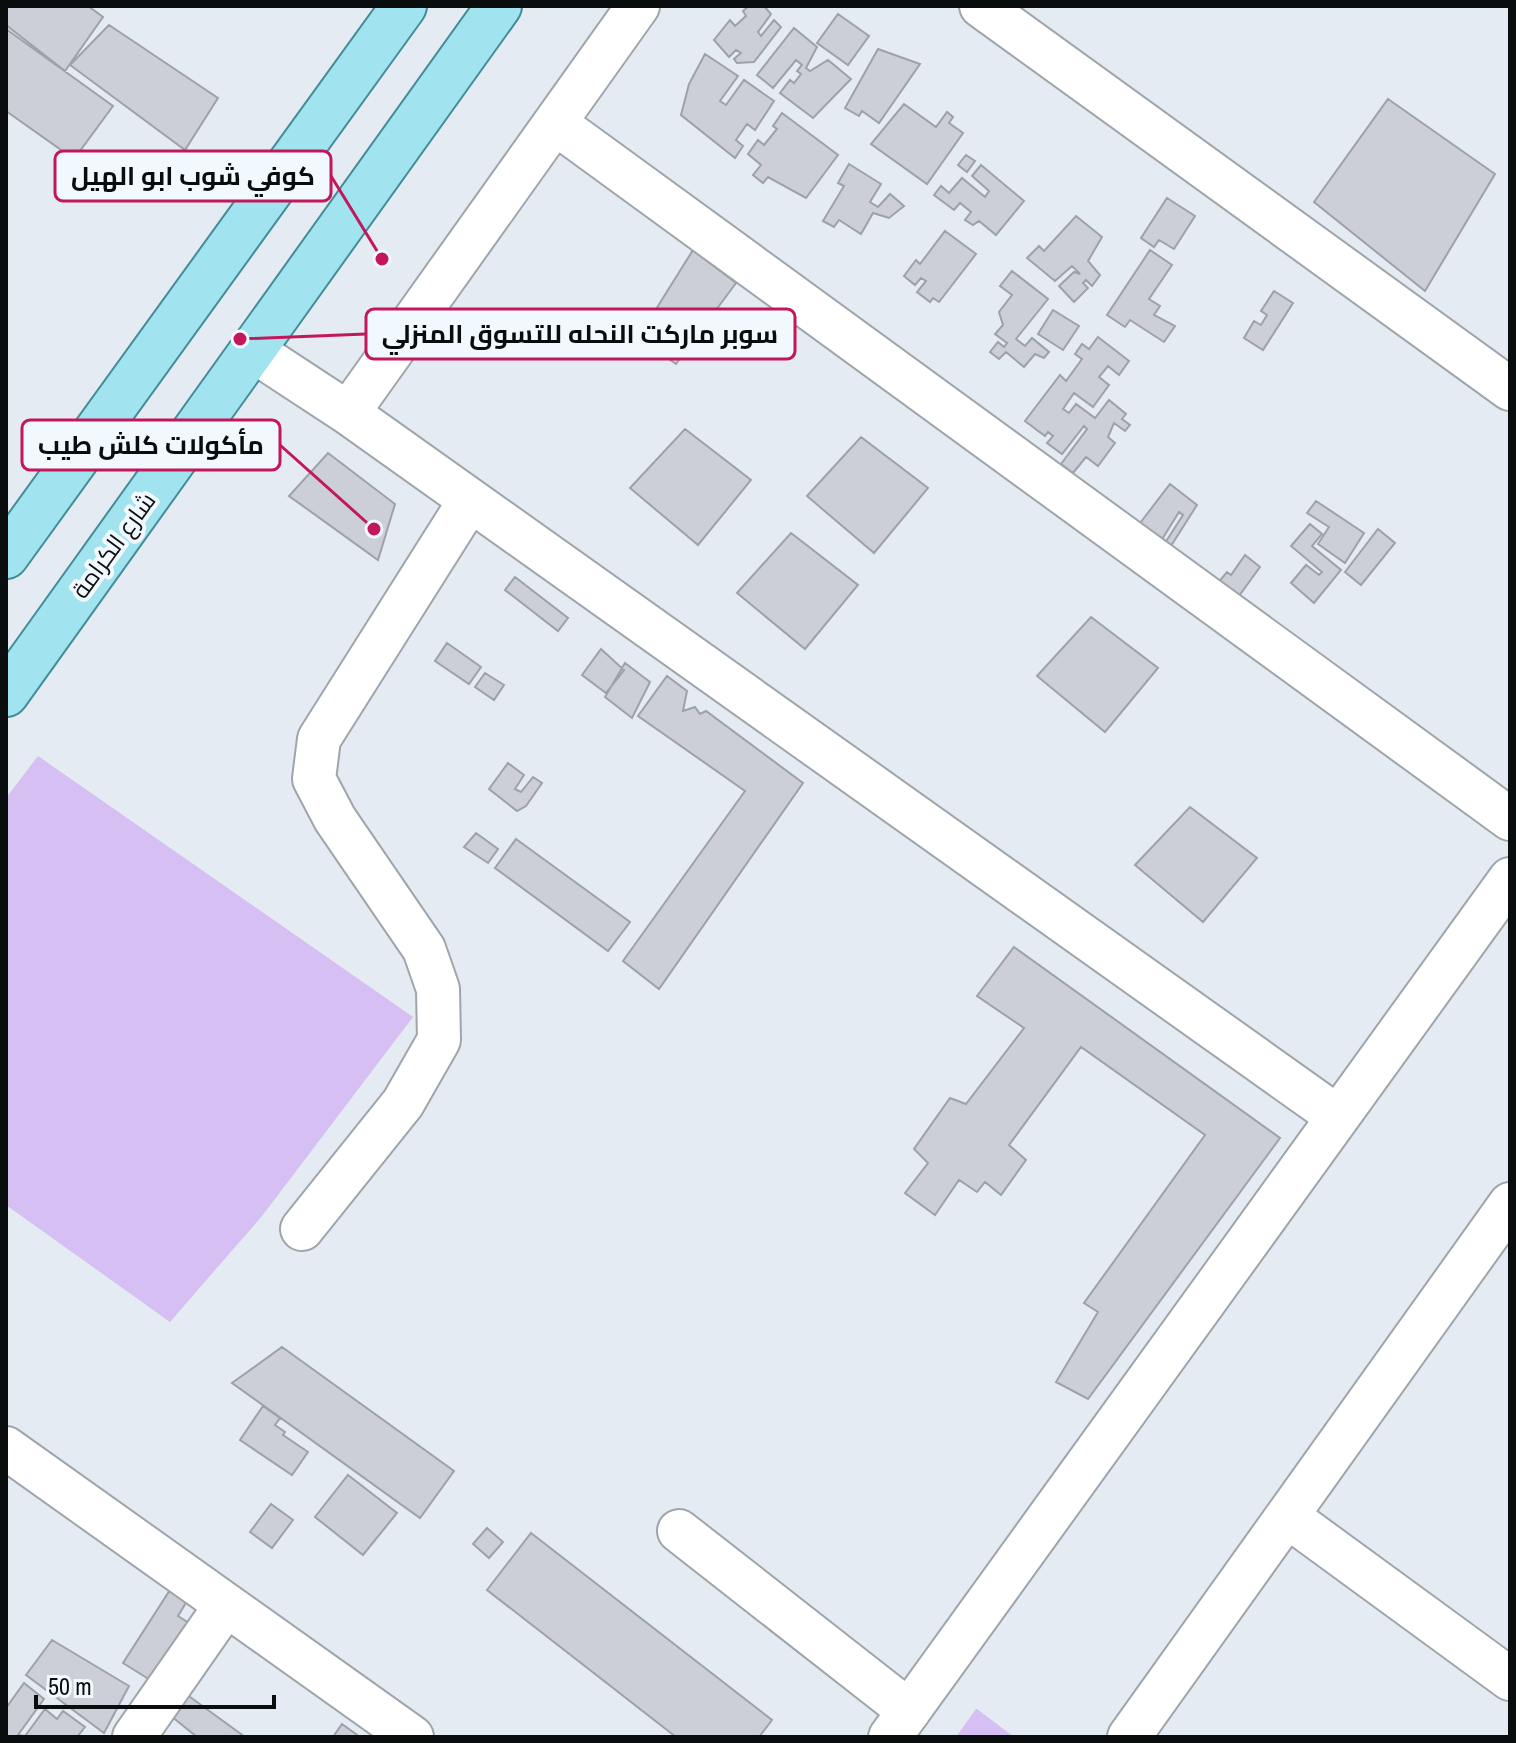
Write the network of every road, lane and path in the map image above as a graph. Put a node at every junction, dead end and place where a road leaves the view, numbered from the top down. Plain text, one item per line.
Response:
1 (404, 6) edge
2 (499, 6) edge
3 (638, 6) edge
4 (981, 6) edge
5 (555, 123) junction
6 (252, 350) junction
7 (1510, 389) edge
8 (348, 413) junction
9 (470, 500) junction
10 (6, 556) edge
11 (6, 694) edge
12 (1510, 819) edge
13 (1504, 899) edge
14 (1338, 1117) junction
15 (1510, 1204) edge
16 (302, 1229) dead end
17 (1496, 1253) edge
18 (6, 1448) edge
19 (1287, 1516) junction
20 (679, 1531) dead end
21 (226, 1605) junction
22 (1510, 1679) edge
23 (900, 1724) edge
24 (134, 1737) edge
25 (412, 1737) edge
26 (1129, 1737) edge

1 - 10 main road
2 - 6 main road, شارع الكرامة
3 - 5 street
4 - 7 street
5 - 8 street
5 - 12 street
6 - 8 street
6 - 11 main road, شارع الكرامة
8 - 9 street
9 - 14 street
9 - 16 street
13 - 14 street
14 - 23 street
15 - 17 street
17 - 19 street
18 - 21 street
19 - 22 street
19 - 26 street
20 - 23 street
21 - 24 street
21 - 25 street

